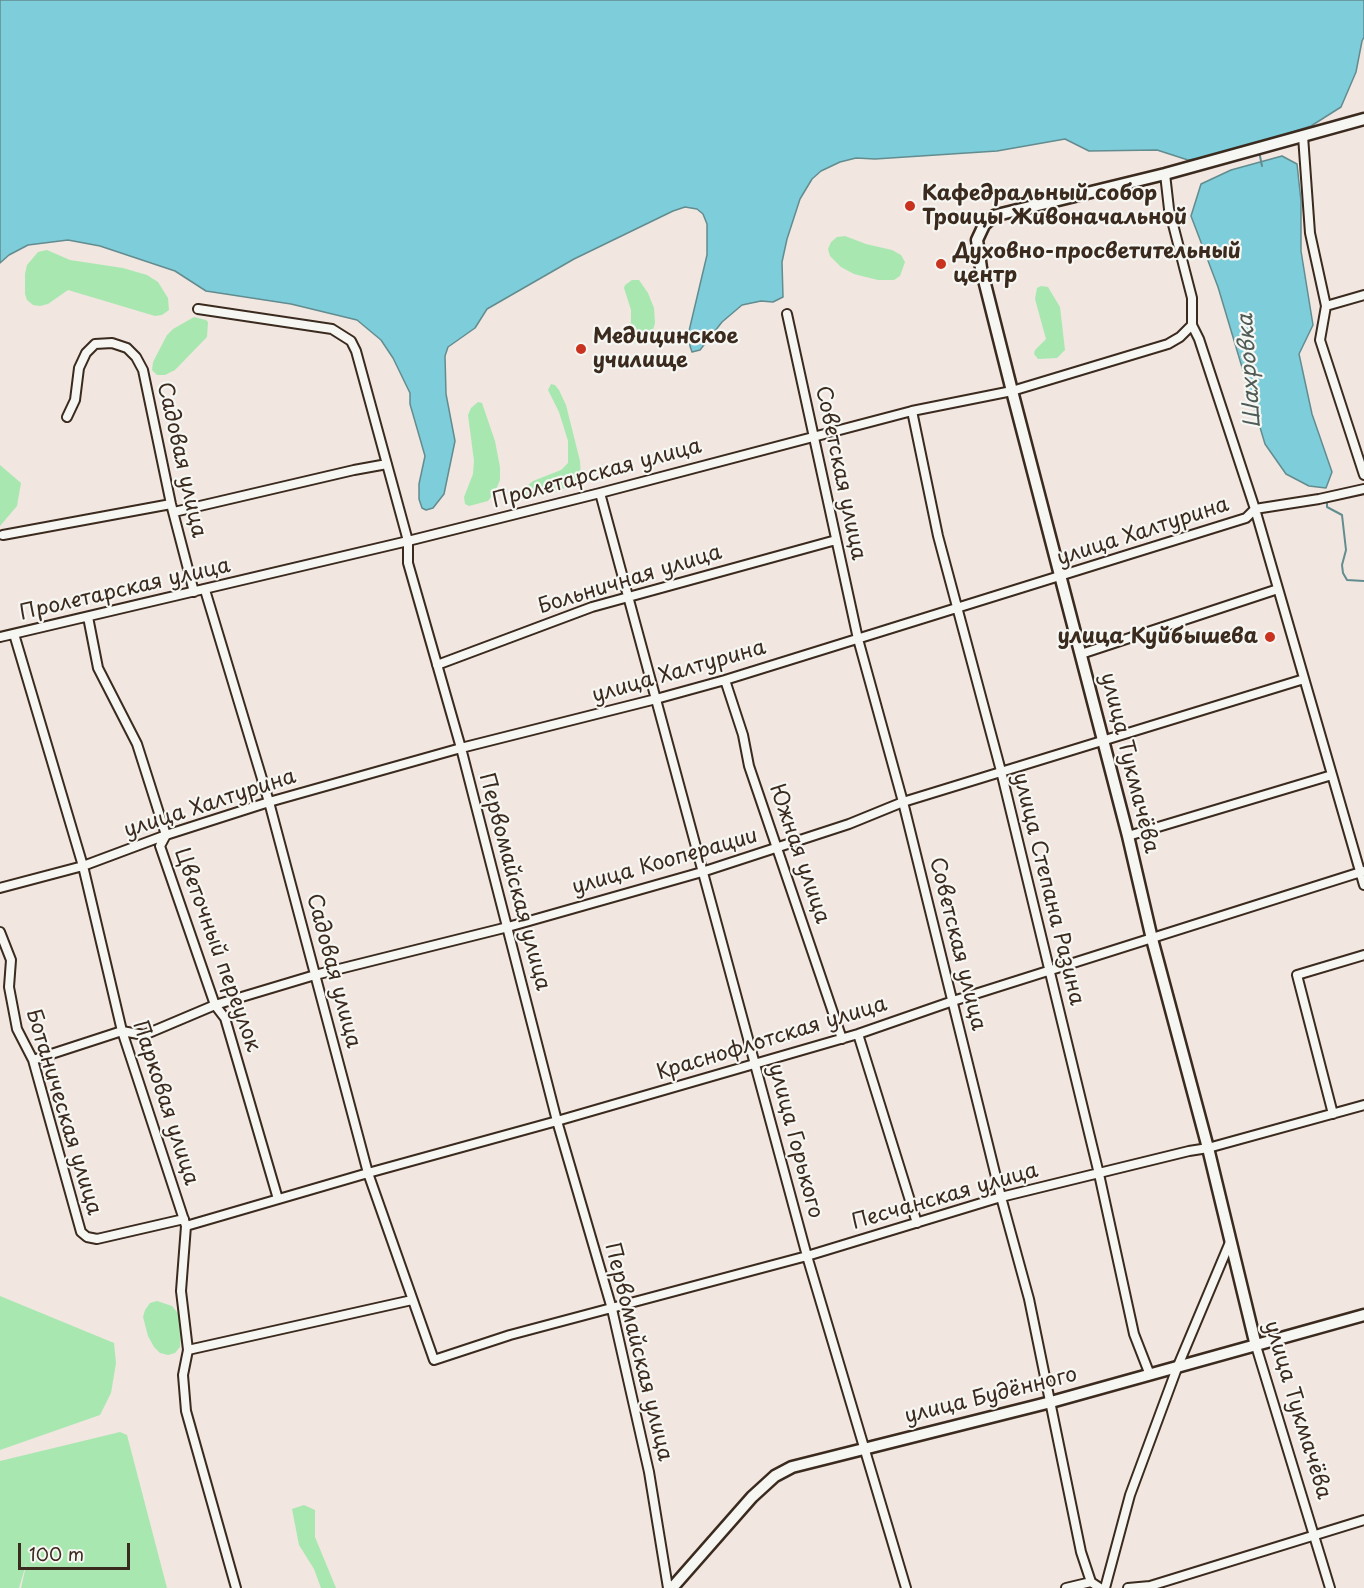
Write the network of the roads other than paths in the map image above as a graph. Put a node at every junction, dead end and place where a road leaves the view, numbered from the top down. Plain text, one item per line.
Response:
1 (1364, 119) edge
2 (1303, 136) junction
3 (1165, 174) junction
4 (1364, 295) edge
5 (1326, 306) junction
6 (198, 309) dead end
7 (787, 315) dead end
8 (1192, 325) junction
9 (1012, 391) junction
10 (912, 411) junction
11 (67, 417) dead end
12 (813, 436) junction
13 (387, 464) junction
14 (1364, 475) edge
15 (1364, 489) edge
16 (600, 493) junction
17 (172, 508) junction
18 (1255, 509) junction
19 (3, 535) dead end
20 (836, 540) junction
21 (408, 541) junction
22 (1060, 578) junction
23 (1278, 589) junction
24 (205, 590) junction
25 (194, 592) junction
26 (627, 596) junction
27 (956, 609) junction
28 (88, 617) junction
29 (14, 634) junction
30 (0, 638) edge
31 (858, 639) junction
32 (1081, 654) junction
33 (437, 665) junction
34 (1304, 679) junction
35 (725, 680) junction
36 (656, 699) junction
37 (1104, 741) junction
38 (461, 748) junction
39 (1001, 771) junction
40 (1332, 775) junction
41 (269, 802) junction
42 (903, 802) junction
43 (166, 835) junction
44 (1128, 836) junction
45 (778, 848) junction
46 (83, 866) junction
47 (702, 872) junction
48 (1362, 872) edge
49 (1364, 885) edge
50 (0, 888) edge
51 (508, 927) junction
52 (0, 932) edge
53 (1152, 939) junction
54 (1364, 955) edge
55 (1050, 972) junction
56 (315, 975) junction
57 (953, 1001) junction
58 (215, 1005) junction
59 (122, 1031) junction
60 (858, 1034) junction
61 (842, 1038) junction
62 (33, 1060) junction
63 (755, 1063) junction
64 (1364, 1106) edge
65 (1333, 1114) junction
66 (557, 1121) junction
67 (1208, 1149) junction
68 (368, 1173) junction
69 (1099, 1174) junction
70 (1000, 1197) junction
71 (278, 1199) junction
72 (917, 1222) junction
73 (185, 1223) junction
74 (1230, 1242) junction
75 (807, 1256) junction
76 (412, 1299) junction
77 (612, 1309) junction
78 (1364, 1315) edge
79 (1256, 1346) junction
80 (188, 1350) junction
81 (434, 1360) joint
82 (1177, 1368) junction
83 (1150, 1375) junction
84 (1051, 1402) junction
85 (864, 1449) junction
86 (1364, 1520) edge
87 (1315, 1534) junction
88 (1091, 1582) junction
89 (236, 1588) edge
90 (670, 1588) edge
91 (906, 1588) edge
92 (1066, 1588) edge
93 (1100, 1588) edge
94 (1105, 1588) edge
95 (1128, 1588) edge
96 (1330, 1588) edge

1 - 2 street
2 - 3 street
2 - 5 street
3 - 8 street
3 - 9 street, улица Тукмачёва
4 - 5 street
5 - 14 street
6 - 13 street, Первомайская улица
7 - 12 street, Советская улица
8 - 9 street, Пролетарская улица
8 - 18 street
9 - 10 street, Пролетарская улица
9 - 22 street, улица Тукмачёва
10 - 12 street, Пролетарская улица
10 - 27 street, улица Степана Разина
11 - 17 street, Садовая улица
12 - 16 street, Пролетарская улица
12 - 20 street, Советская улица
13 - 17 street
13 - 21 street, Первомайская улица
15 - 18 street, улица Халтурина
16 - 21 street, Пролетарская улица
16 - 26 street, улица Горького
17 - 19 street
17 - 25 street, Садовая улица
18 - 22 street, улица Халтурина
18 - 23 street
20 - 26 street, Больничная улица
20 - 31 street, Советская улица
21 - 24 street, Пролетарская улица
21 - 33 street, Первомайская улица
22 - 27 street, улица Халтурина
22 - 32 street, улица Тукмачёва
23 - 32 street
23 - 34 street
24 - 25 street, Пролетарская улица
24 - 41 street, Садовая улица
25 - 28 street, Пролетарская улица
26 - 33 street, Больничная улица
26 - 36 street, улица Горького
27 - 31 street, улица Халтурина
27 - 39 street, улица Степана Разина
28 - 29 street, Пролетарская улица
28 - 43 street, Цветочный переулок
29 - 30 street, Пролетарская улица
29 - 46 street, Парковая улица
31 - 35 street, улица Халтурина
31 - 42 street, Советская улица
32 - 37 street, улица Тукмачёва
33 - 38 street, Первомайская улица
34 - 37 street, улица Кооперации
34 - 40 street
35 - 36 street, улица Халтурина
35 - 45 street, Южная улица
36 - 38 street, улица Халтурина
36 - 47 street, улица Горького
37 - 39 street, улица Кооперации
37 - 44 street, улица Тукмачёва
38 - 41 street, улица Халтурина
38 - 51 street, Первомайская улица
39 - 42 street, улица Кооперации
39 - 55 street, улица Степана Разина
40 - 44 street
40 - 48 street
41 - 43 street, улица Халтурина
41 - 56 street, Садовая улица
42 - 45 street, улица Кооперации
42 - 57 street, Советская улица
43 - 46 street, улица Халтурина
43 - 58 street, Цветочный переулок
44 - 53 street, улица Тукмачёва
45 - 47 street, улица Кооперации
45 - 61 street, Южная улица
46 - 50 street, улица Халтурина
46 - 59 street, Парковая улица
47 - 51 street, улица Кооперации
47 - 63 street, улица Горького
48 - 49 street
48 - 53 street, Краснофлотская улица
51 - 56 street, улица Кооперации
51 - 66 street, Первомайская улица
52 - 62 street, Ботаническая улица
53 - 55 street, Краснофлотская улица
53 - 67 street, улица Тукмачёва
54 - 65 street
55 - 57 street, Краснофлотская улица
55 - 69 street, улица Степана Разина
56 - 58 street, улица Кооперации
56 - 68 street, Садовая улица
57 - 60 street, Краснофлотская улица
57 - 70 street, Советская улица
58 - 59 street, улица Кооперации
58 - 71 street, Цветочный переулок
59 - 62 street, улица Кооперации
59 - 73 street, Парковая улица
60 - 61 street, Краснофлотская улица
60 - 72 street
61 - 63 street, Краснофлотская улица
62 - 73 street, Ботаническая улица
63 - 66 street, Краснофлотская улица
63 - 75 street, улица Горького
64 - 65 street, Песчанская улица
65 - 67 street, Песчанская улица
66 - 68 street, Краснофлотская улица
66 - 77 street, Первомайская улица
67 - 69 street, Песчанская улица
67 - 74 street, улица Тукмачёва
68 - 71 street, Краснофлотская улица
68 - 76 street, Садовая улица
69 - 70 street, Песчанская улица
69 - 83 street, улица Степана Разина
70 - 72 street, Песчанская улица
70 - 84 street, Советская улица
71 - 73 street, Краснофлотская улица
72 - 75 street, Песчанская улица
73 - 80 street, Парковая улица
74 - 79 street, улица Тукмачёва
74 - 82 street
75 - 77 street, Песчанская улица
75 - 85 street, улица Горького
76 - 80 street
76 - 81 street, Садовая улица
77 - 81 street, Песчанская улица
77 - 90 street, Первомайская улица
78 - 79 street, улица Будённого
79 - 82 street, улица Будённого
79 - 87 street, улица Тукмачёва
80 - 89 street, Парковая улица
82 - 83 street, улица Будённого
82 - 94 street
83 - 84 street, улица Будённого
84 - 85 street, улица Будённого
84 - 88 street, Советская улица
85 - 90 street, улица Будённого
85 - 91 street, улица Горького
86 - 87 street
87 - 95 street
87 - 96 street, улица Тукмачёва
88 - 92 street
88 - 93 street

